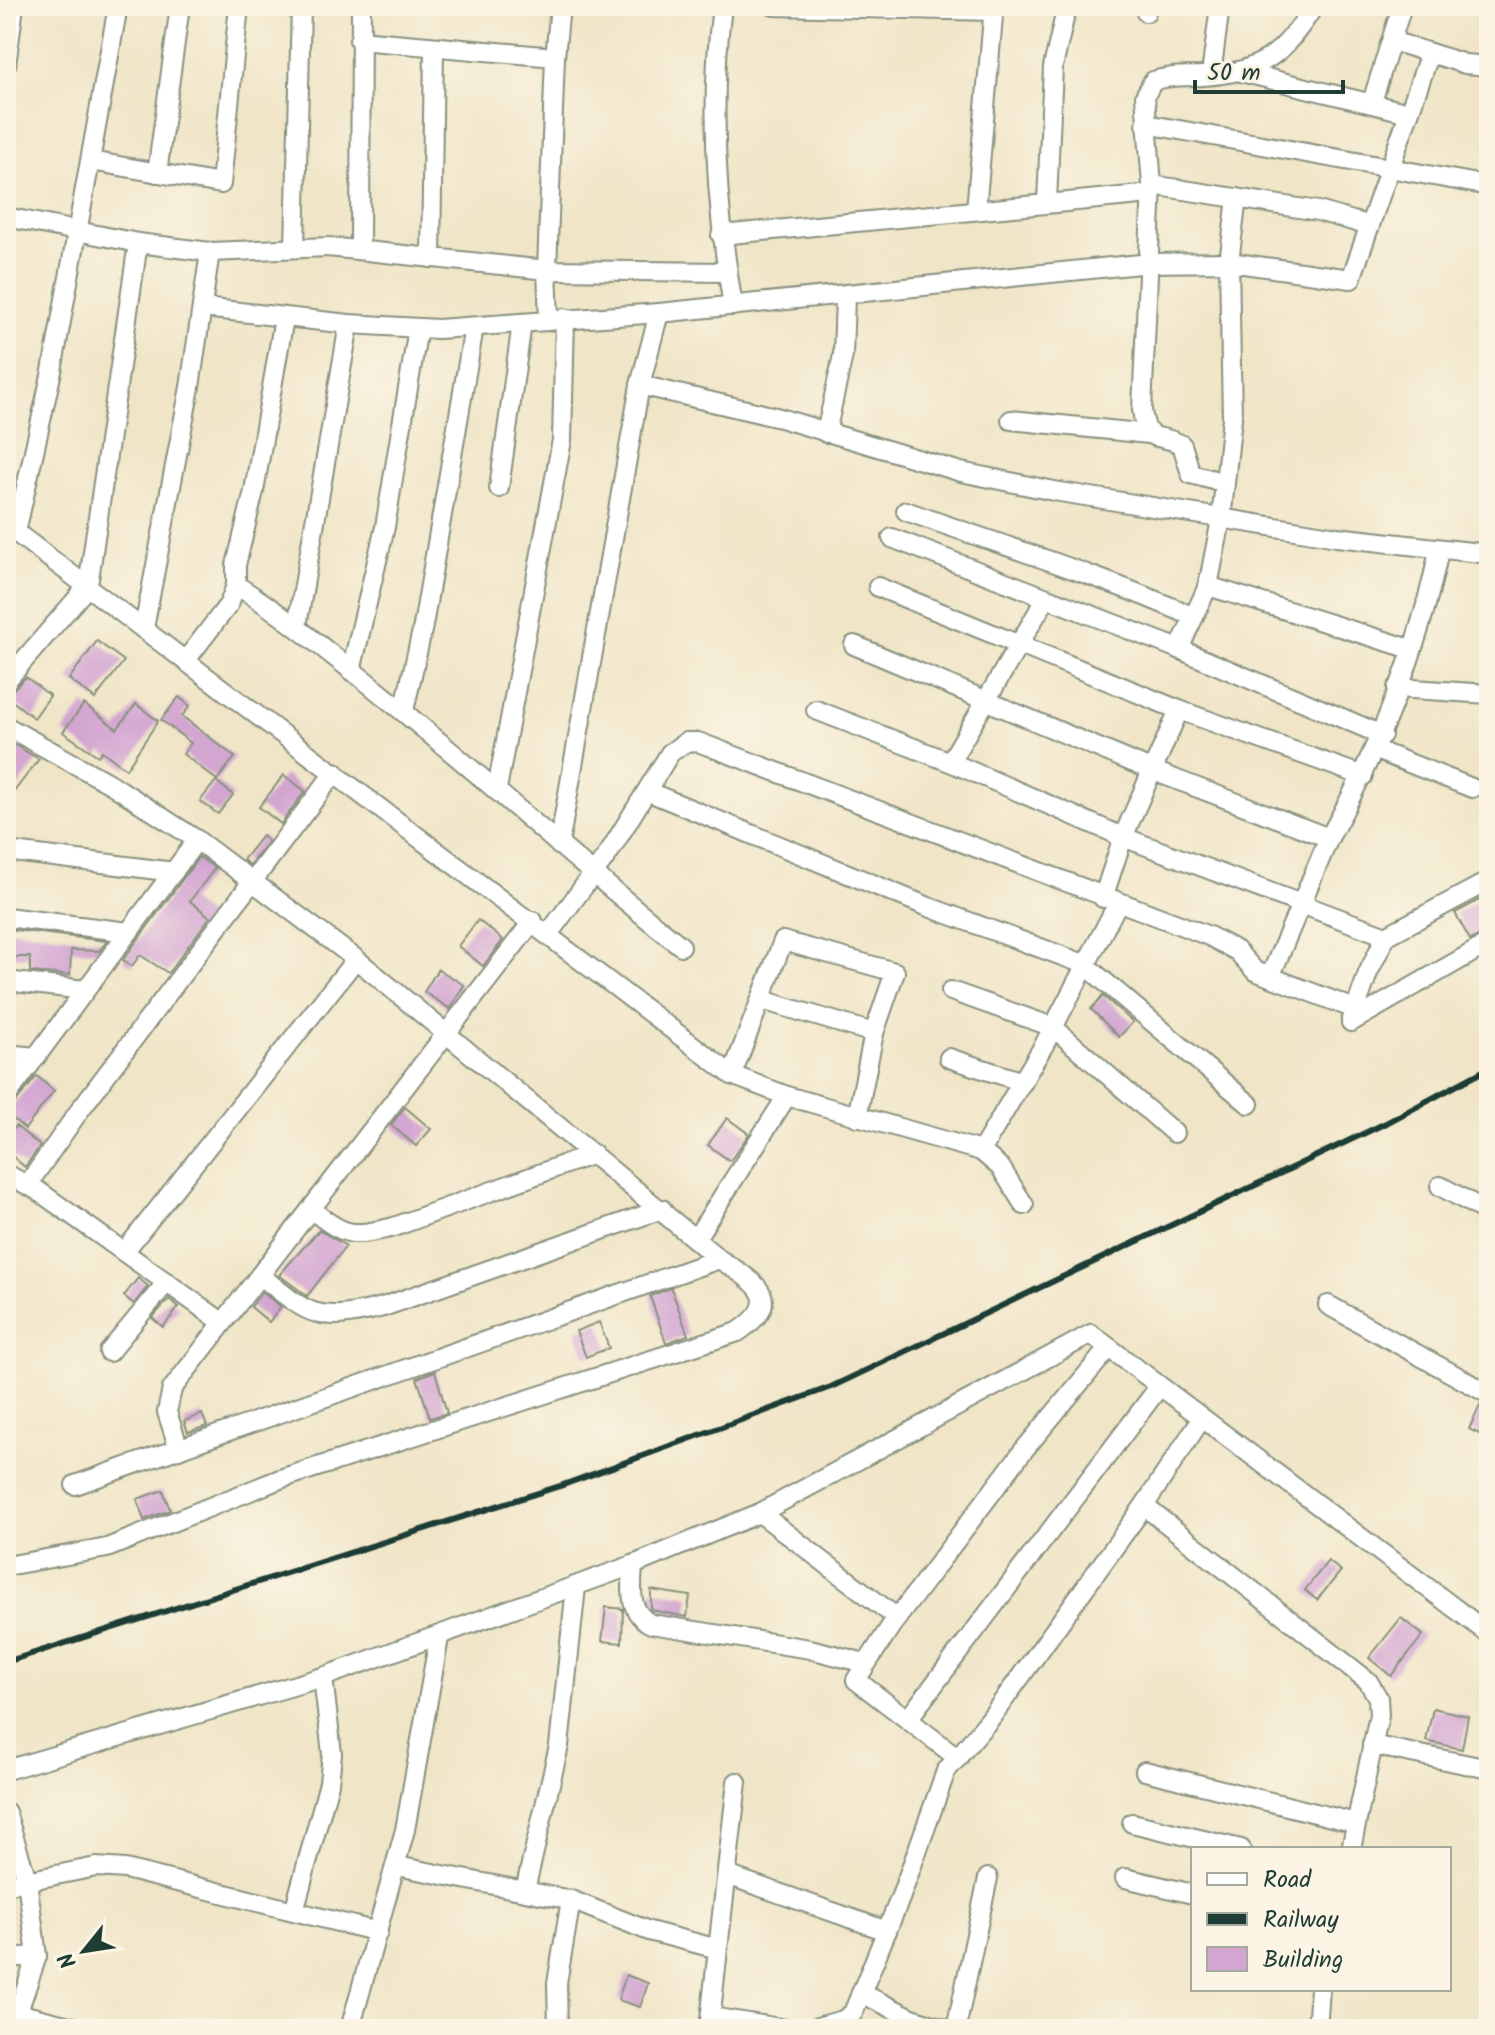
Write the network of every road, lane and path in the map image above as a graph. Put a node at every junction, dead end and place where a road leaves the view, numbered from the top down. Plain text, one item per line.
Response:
1 (14, 6) edge
2 (118, 6) edge
3 (180, 6) edge
4 (239, 6) edge
5 (301, 6) edge
6 (361, 6) edge
7 (560, 6) edge
8 (722, 6) edge
9 (774, 6) edge
10 (1067, 6) edge
11 (1220, 6) edge
12 (1314, 6) edge
13 (1402, 6) edge
14 (812, 7) edge
15 (898, 7) edge
16 (993, 8) edge
17 (359, 40) junction
18 (1392, 41) junction
19 (434, 47) junction
20 (1430, 53) junction
21 (555, 57) junction
22 (6, 65) edge
23 (1489, 66) edge
24 (1239, 72) junction
25 (1211, 75) junction
26 (1372, 102) junction
27 (1409, 113) junction
28 (1146, 124) junction
29 (91, 161) junction
30 (1390, 168) junction
31 (157, 173) junction
32 (1489, 186) edge
33 (1152, 190) junction
34 (1237, 198) junction
35 (1047, 202) junction
36 (976, 210) junction
37 (6, 217) edge
38 (1370, 226) junction
39 (78, 231) junction
40 (721, 235) junction
41 (138, 243) junction
42 (295, 247) junction
43 (360, 249) junction
44 (210, 252) junction
45 (431, 258) junction
46 (1229, 262) junction
47 (1150, 263) junction
48 (547, 270) junction
49 (728, 272) junction
50 (845, 297) junction
51 (733, 306) junction
52 (203, 308) junction
53 (659, 313) junction
54 (284, 318) junction
55 (557, 319) junction
56 (522, 323) junction
57 (349, 324) junction
58 (474, 327) junction
59 (418, 328) junction
60 (640, 385) junction
61 (1011, 420) dead end
62 (826, 433) junction
63 (1149, 434) junction
64 (1225, 483) junction
65 (499, 488) dead end
66 (906, 511) dead end
67 (1221, 520) junction
68 (11, 528) edge
69 (892, 538) dead end
70 (1439, 551) junction
71 (1489, 554) edge
72 (236, 585) junction
73 (88, 586) junction
74 (1208, 586) junction
75 (878, 587) dead end
76 (1045, 600) junction
77 (1194, 617) junction
78 (297, 626) junction
79 (144, 628) junction
80 (854, 645) dead end
81 (1018, 645) junction
82 (1179, 649) junction
83 (1411, 649) junction
84 (186, 660) junction
85 (351, 671) junction
86 (6, 681) edge
87 (1397, 688) junction
88 (1489, 694) edge
89 (985, 702) junction
90 (816, 710) dead end
91 (1179, 710) junction
92 (404, 711) junction
93 (6, 726) edge
94 (1379, 742) junction
95 (950, 762) junction
96 (1151, 770) junction
97 (335, 772) junction
98 (1363, 776) junction
99 (1472, 788) dead end
100 (497, 789) junction
101 (649, 792) junction
102 (1123, 837) junction
103 (1329, 838) junction
104 (197, 840) junction
105 (559, 845) junction
106 (6, 851) edge
107 (174, 872) junction
108 (590, 874) junction
109 (251, 881) junction
110 (1489, 881) edge
111 (1111, 900) junction
112 (1301, 902) junction
113 (6, 917) edge
114 (533, 921) junction
115 (129, 932) junction
116 (549, 933) junction
117 (1386, 936) junction
118 (1489, 943) edge
119 (681, 946) dead end
120 (356, 959) junction
121 (1084, 964) junction
122 (1270, 977) junction
123 (6, 981) edge
124 (85, 990) junction
125 (951, 991) dead end
126 (762, 1000) junction
127 (1355, 1009) junction
128 (1053, 1027) junction
129 (448, 1033) junction
130 (874, 1033) junction
131 (6, 1054) edge
132 (36, 1057) junction
133 (949, 1058) dead end
134 (732, 1075) junction
135 (1023, 1082) junction
136 (787, 1096) junction
137 (6, 1097) edge
138 (1249, 1104) dead end
139 (857, 1117) junction
140 (1174, 1133) dead end
141 (981, 1151) junction
142 (593, 1154) junction
143 (6, 1174) edge
144 (28, 1184) junction
145 (1440, 1186) dead end
146 (1024, 1205) dead end
147 (662, 1209) junction
148 (312, 1210) junction
149 (1489, 1213) edge
150 (696, 1238) junction
151 (124, 1252) junction
152 (719, 1259) junction
153 (260, 1275) junction
154 (167, 1282) junction
155 (1328, 1305) dead end
156 (222, 1322) junction
157 (1108, 1349) junction
158 (109, 1352) dead end
159 (1159, 1387) junction
160 (1489, 1394) edge
161 (1202, 1418) junction
162 (179, 1449) junction
163 (75, 1485) dead end
164 (1144, 1506) junction
165 (760, 1513) junction
166 (633, 1565) junction
167 (6, 1566) edge
168 (576, 1587) junction
169 (897, 1618) junction
170 (1489, 1634) edge
171 (439, 1638) junction
172 (865, 1663) junction
173 (323, 1677) junction
174 (908, 1719) junction
175 (1372, 1745) junction
176 (958, 1758) junction
177 (1489, 1769) edge
178 (6, 1770) edge
179 (1145, 1771) dead end
180 (737, 1782) dead end
181 (6, 1812) edge
182 (1132, 1823) dead end
183 (1356, 1823) junction
184 (1233, 1847) edge
185 (1351, 1847) edge
186 (397, 1866) junction
187 (727, 1875) junction
188 (988, 1878) dead end
189 (1125, 1878) dead end
190 (27, 1880) junction
191 (6, 1885) edge
192 (525, 1890) junction
193 (1191, 1894) edge
194 (571, 1900) junction
195 (294, 1911) junction
196 (887, 1931) junction
197 (378, 1932) junction
198 (718, 1949) junction
199 (37, 1956) junction
200 (6, 1958) edge
201 (1320, 1991) edge
202 (861, 1993) junction
203 (15, 2021) edge
204 (710, 2023) edge
205 (81, 2029) edge
206 (350, 2029) edge
207 (558, 2029) edge
208 (786, 2029) edge
209 (810, 2029) edge
210 (946, 2029) edge
211 (956, 2029) edge
212 (1317, 2029) edge

1 - 22 street
2 - 29 street
3 - 31 street
4 - 31 street
5 - 42 street
6 - 17 street
7 - 21 street
8 - 40 street
9 - 14 street
10 - 35 street
11 - 25 street
12 - 24 street
13 - 18 street
14 - 15 street
15 - 16 street
16 - 36 street
17 - 19 street
17 - 43 street
18 - 20 street
18 - 26 street
19 - 21 street
19 - 45 street
20 - 23 street
20 - 27 street
21 - 48 street
24 - 25 street
24 - 26 street
25 - 28 street
26 - 27 street
27 - 30 street
28 - 30 street
28 - 33 street
29 - 31 street
29 - 39 street
30 - 32 street
30 - 38 street
33 - 34 street
33 - 35 street
33 - 47 street
34 - 38 street
34 - 46 street
35 - 36 street
36 - 40 street
37 - 39 street
38 - 46 street
39 - 41 street
39 - 68 street
40 - 49 street
41 - 44 street
41 - 73 street
42 - 43 street
42 - 44 street
43 - 45 street
44 - 52 street
45 - 48 street
46 - 47 street
46 - 64 street
47 - 50 street
47 - 63 street
48 - 49 street
48 - 55 street
49 - 51 street
50 - 51 street
50 - 62 street
51 - 53 street
52 - 54 street
52 - 79 street
53 - 55 street
53 - 60 street
54 - 57 street
54 - 72 street
55 - 56 street
55 - 100 street
56 - 58 street
56 - 65 street
57 - 59 street
57 - 78 street
58 - 59 street
58 - 92 street
59 - 85 street
60 - 62 street
60 - 105 street
61 - 63 street
62 - 67 street
63 - 64 street
64 - 67 street
66 - 77 street
67 - 70 street
67 - 74 street
68 - 73 street
69 - 76 street
70 - 71 street
70 - 83 street
72 - 78 street
72 - 84 street
73 - 79 street
73 - 86 street
74 - 77 street
74 - 83 street
75 - 81 street
76 - 81 street
76 - 82 street
77 - 82 street
78 - 85 street
79 - 84 street
80 - 89 street
81 - 89 street
81 - 91 street
82 - 94 street
83 - 87 street
84 - 97 street
85 - 92 street
87 - 88 street
87 - 94 street
89 - 95 street
89 - 96 street
90 - 95 street
91 - 96 street
91 - 98 street
92 - 100 street
93 - 104 street
94 - 98 street
94 - 99 street
95 - 102 street
96 - 102 street
96 - 103 street
97 - 109 street
97 - 114 street
98 - 103 street
100 - 105 street
101 - 108 street
101 - 111 street
101 - 121 street
102 - 111 street
102 - 112 street
103 - 112 street
104 - 107 street
104 - 109 street
105 - 108 street
106 - 107 street
107 - 115 street
108 - 116 street
108 - 119 street
109 - 120 street
109 - 144 street
110 - 117 street
111 - 121 street
111 - 122 street
112 - 117 street
112 - 122 street
113 - 115 street
114 - 116 street
114 - 129 street
115 - 124 street
116 - 134 street
117 - 127 street
118 - 127 street
120 - 129 street
120 - 151 street
121 - 128 street
121 - 138 street
122 - 127 street
123 - 124 street
124 - 132 street
125 - 128 street
126 - 130 street
126 - 130 street
126 - 134 street
128 - 135 street
128 - 140 street
129 - 142 street
129 - 148 street
130 - 139 street
131 - 132 street
132 - 137 street
133 - 135 street
134 - 136 street
135 - 141 street
136 - 139 street
136 - 150 street
139 - 141 street
141 - 146 street
142 - 147 street
142 - 148 street
143 - 144 street
144 - 151 street
145 - 149 street
147 - 150 street
147 - 153 street
148 - 153 street
150 - 152 street
151 - 154 street
152 - 162 street
152 - 167 street
153 - 156 street
154 - 156 street
154 - 158 street
155 - 160 street
156 - 162 street
157 - 159 street
157 - 165 street
157 - 169 street
159 - 161 street
159 - 174 street
161 - 164 street
161 - 170 street
162 - 163 street
164 - 175 street
164 - 176 street
165 - 166 street
165 - 169 street
166 - 168 street
166 - 172 street
168 - 171 street
168 - 192 street
169 - 172 street
171 - 173 street
171 - 186 street
172 - 174 street
173 - 178 street
173 - 195 street
174 - 176 street
175 - 177 street
175 - 183 street
176 - 196 street
179 - 183 street
180 - 187 street
181 - 190 street
182 - 184 street
183 - 185 street
186 - 192 street
186 - 197 street
187 - 196 street
187 - 198 street
188 - 211 street
189 - 193 street
190 - 191 street
190 - 195 street
190 - 199 street
192 - 194 street
194 - 198 street
194 - 207 street
195 - 197 street
196 - 202 street
197 - 206 street
198 - 204 street
199 - 200 street
199 - 203 street
201 - 212 street
202 - 209 street
202 - 210 street
203 - 205 street
204 - 208 street

